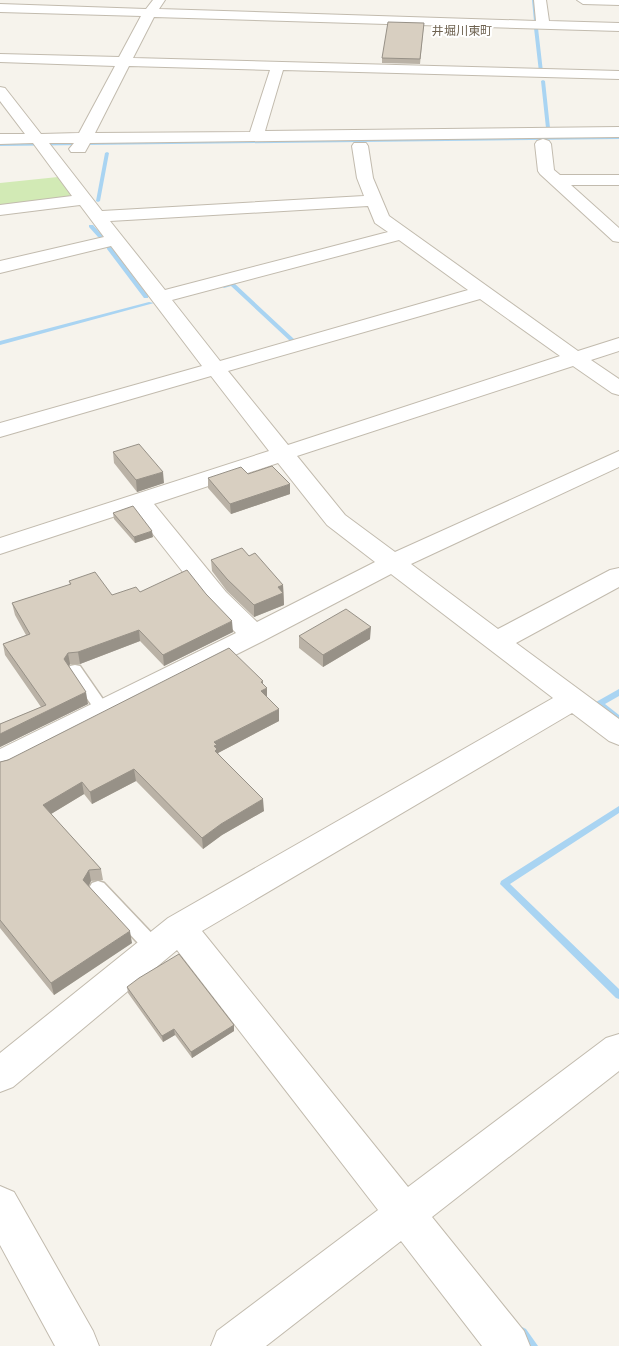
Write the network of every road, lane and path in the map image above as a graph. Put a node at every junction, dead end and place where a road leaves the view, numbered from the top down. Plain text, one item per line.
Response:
1 (158, 0) edge
2 (540, 0) edge
3 (583, 0) edge
4 (619, 1) edge
5 (0, 8) edge
6 (150, 13) junction
7 (543, 25) junction
8 (619, 27) edge
9 (0, 58) edge
10 (122, 63) junction
11 (336, 70) junction
12 (276, 71) junction
13 (619, 74) edge
14 (0, 92) edge
15 (619, 132) edge
16 (256, 136) junction
17 (0, 139) edge
18 (82, 143) junction
19 (619, 143) edge
20 (42, 144) junction
21 (542, 144) junction
22 (360, 146) junction
23 (0, 150) edge
24 (555, 180) junction
25 (619, 180) edge
26 (85, 199) junction
27 (374, 201) junction
28 (0, 210) edge
29 (98, 216) junction
30 (401, 234) junction
31 (619, 237) edge
32 (116, 240) junction
33 (0, 267) edge
34 (482, 292) junction
35 (161, 297) junction
36 (619, 344) edge
37 (575, 358) junction
38 (215, 368) junction
39 (619, 389) edge
40 (0, 430) edge
41 (282, 453) junction
42 (619, 458) edge
43 (139, 500) junction
44 (0, 546) edge
45 (394, 562) junction
46 (619, 576) edge
47 (254, 635) junction
48 (498, 642) junction
49 (75, 670) dead end
50 (574, 699) junction
51 (102, 709) junction
52 (619, 734) edge
53 (0, 762) edge
54 (98, 888) dead end
55 (168, 939) junction
56 (619, 1050) edge
57 (0, 1075) edge
58 (0, 1206) edge
59 (405, 1214) junction
60 (78, 1346) edge
61 (232, 1346) edge
62 (509, 1346) edge

1 - 6 street
2 - 7 street
3 - 4 street
5 - 6 street
6 - 7 street
6 - 10 street
7 - 8 street
9 - 10 street
10 - 11 street
10 - 12 street
10 - 18 street
11 - 12 street
11 - 13 street
12 - 16 street
14 - 20 street
15 - 16 street
16 - 18 street
17 - 20 street
18 - 20 street
18 - 22 street
19 - 21 street
20 - 23 street
20 - 26 street
21 - 22 street
21 - 24 street
22 - 27 street
24 - 25 street
24 - 31 street
26 - 28 street
26 - 29 street
27 - 29 street
27 - 30 street
29 - 32 street
30 - 34 street
30 - 35 street
32 - 33 street
32 - 35 street
34 - 37 street
34 - 38 street
35 - 38 street
36 - 37 street
37 - 39 street
37 - 41 street
38 - 40 street
38 - 41 street
41 - 43 street
41 - 45 street
42 - 45 street
43 - 44 street
43 - 47 street
45 - 47 street
45 - 48 street
46 - 48 street
47 - 51 street
48 - 50 street
49 - 51 lane
50 - 52 street
50 - 55 street
51 - 53 street
54 - 55 lane
55 - 57 street
55 - 59 street
56 - 59 street
58 - 60 street
59 - 61 street
59 - 62 street

